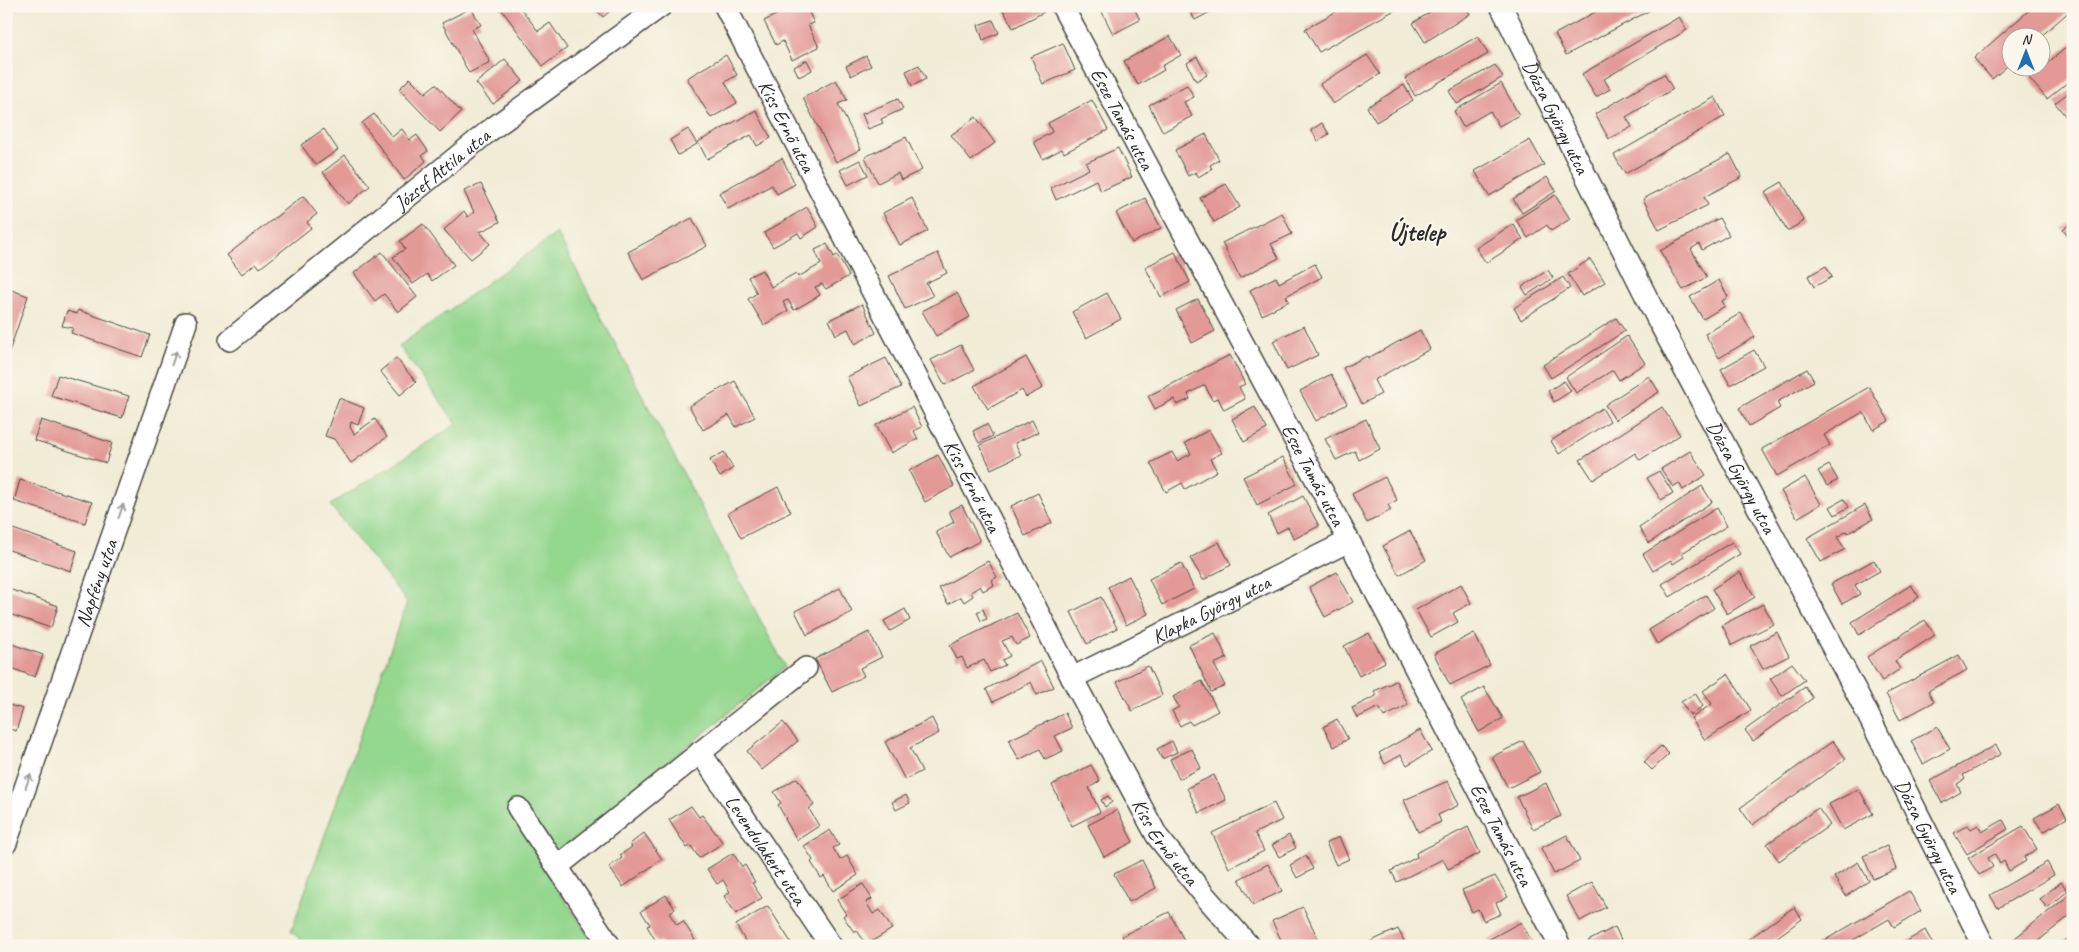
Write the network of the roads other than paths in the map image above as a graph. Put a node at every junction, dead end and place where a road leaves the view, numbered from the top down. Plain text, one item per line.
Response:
1 (661, 6) edge
2 (725, 6) edge
3 (1062, 6) edge
4 (1501, 6) edge
5 (186, 323) dead end
6 (230, 340) dead end
7 (1348, 541) junction
8 (806, 668) dead end
9 (1072, 678) junction
10 (700, 752) junction
11 (518, 808) dead end
12 (6, 843) edge
13 (558, 866) junction
14 (610, 946) edge
15 (831, 946) edge
16 (1249, 946) edge
17 (1560, 946) edge
18 (1984, 946) edge

1 - 6 street, József Attila utca
2 - 9 street, Kiss Ernő utca
3 - 7 street, Esze Tamás utca
4 - 18 street, Dózsa György utca
12 -> 5 street, Napfény utca
7 - 9 street, Klapka György utca
7 - 17 street, Esze Tamás utca
8 - 10 street
9 - 16 street, Kiss Ernő utca
10 - 13 street
10 - 15 street, Levendulakert utca
11 - 13 street
13 - 14 street

